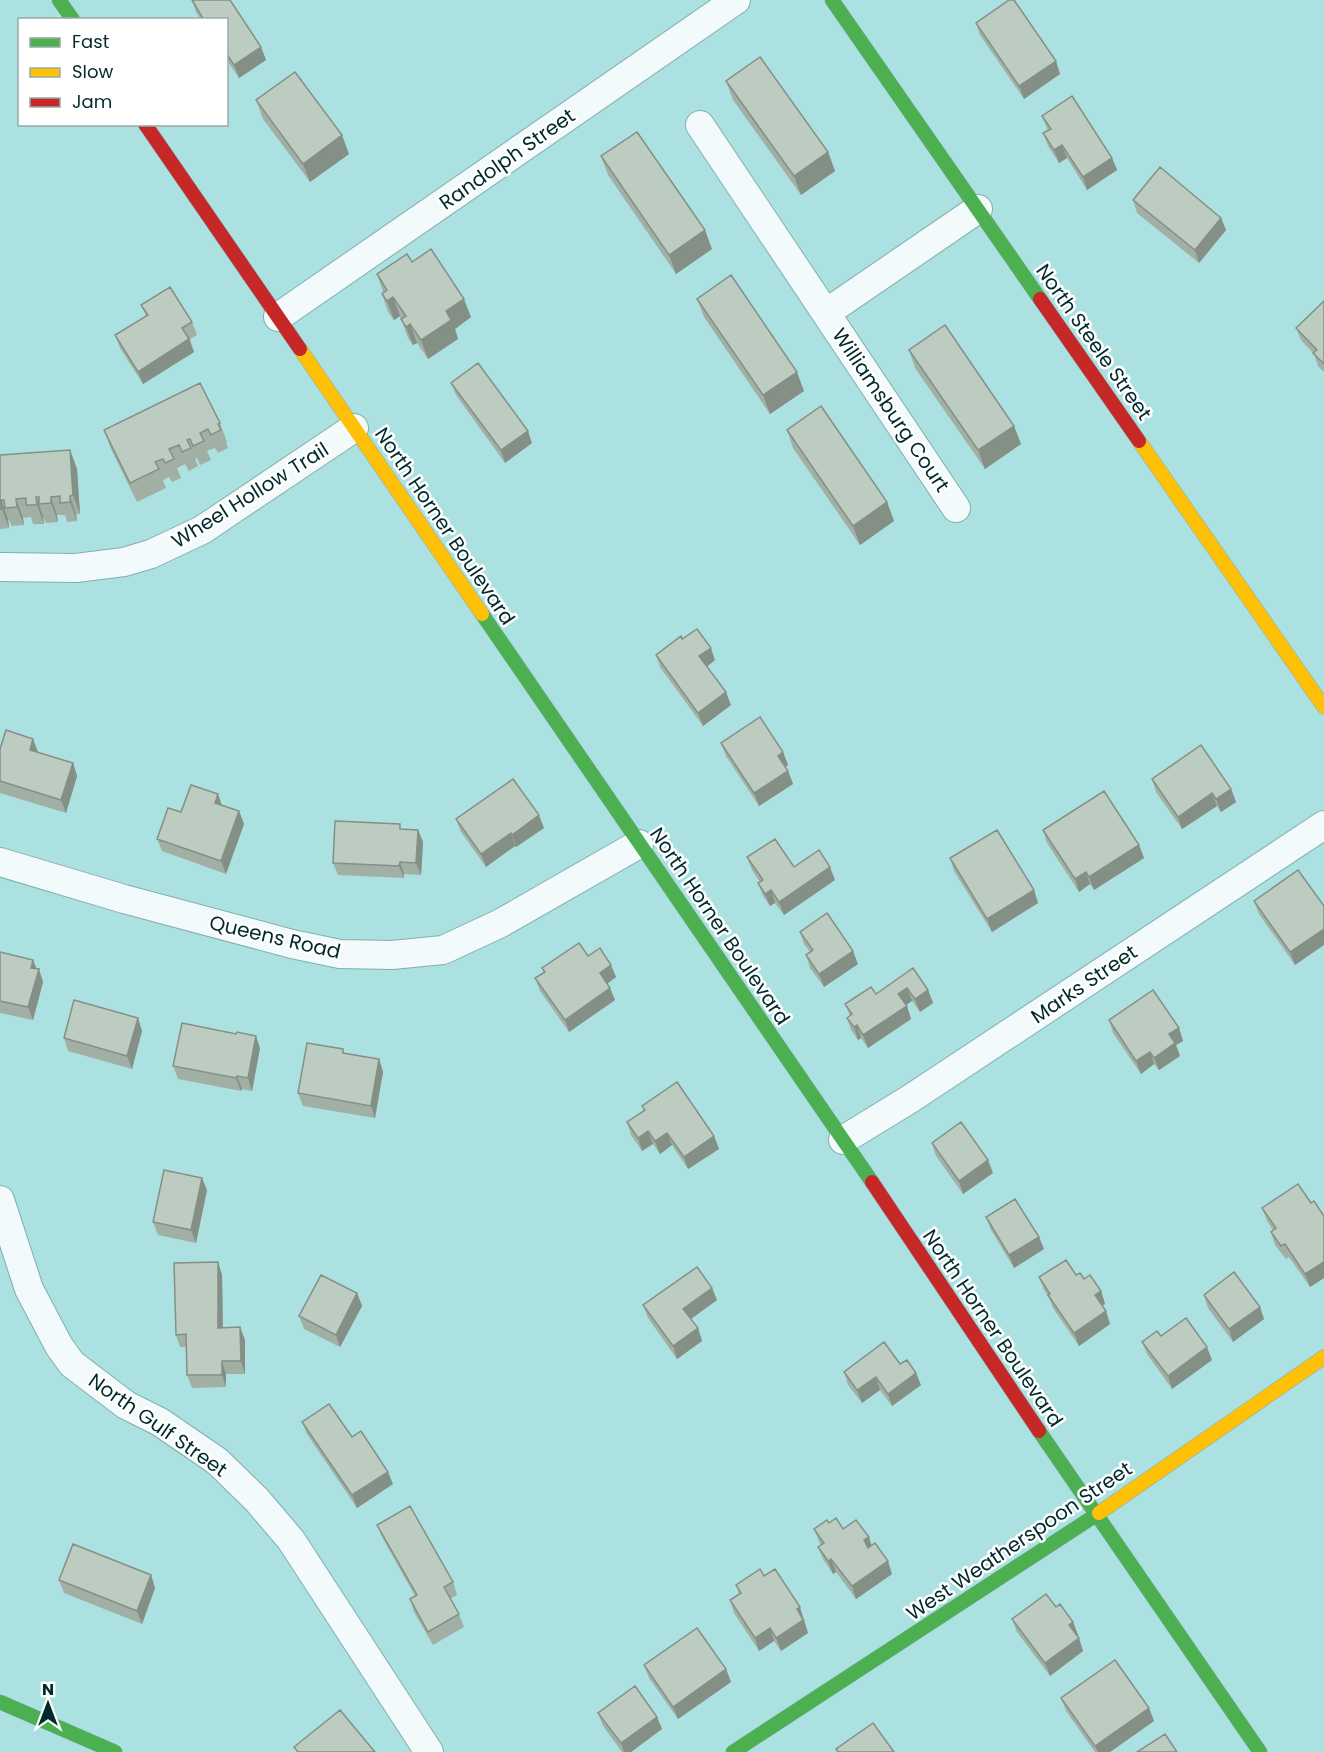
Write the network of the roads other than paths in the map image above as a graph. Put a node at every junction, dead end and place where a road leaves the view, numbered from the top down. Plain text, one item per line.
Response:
1 (59, 0) edge
2 (736, 0) edge
3 (832, 0) edge
4 (72, 18) edge
5 (700, 125) dead end
6 (146, 126) edge
7 (978, 209) junction
8 (826, 313) junction
9 (278, 317) junction
10 (354, 428) junction
11 (956, 507) dead end
12 (0, 567) edge
13 (1324, 707) edge
14 (1324, 825) edge
15 (639, 844) junction
16 (0, 862) edge
17 (843, 1140) junction
18 (0, 1200) edge
19 (1324, 1357) edge
20 (1096, 1515) junction
21 (0, 1702) edge
22 (115, 1752) edge
23 (429, 1752) edge
24 (733, 1752) edge
25 (1260, 1752) edge

1 - 4 main road
2 - 9 street, Randolph Street
3 - 7 main road, North Steele Street
5 - 8 street, Williamsburg Court
6 - 9 main road, North Horner Boulevard
7 - 8 street, Williamsburg Court
7 - 13 main road, North Steele Street
8 - 11 street, Williamsburg Court
9 - 10 main road, North Horner Boulevard
10 - 12 street, Wheel Hollow Trail
10 - 15 main road, North Horner Boulevard
14 - 17 street, Marks Street
15 - 16 street, Queens Road
15 - 17 main road, North Horner Boulevard
17 - 20 main road, North Horner Boulevard
18 - 23 street, North Gulf Street
19 - 20 main road, West Weatherspoon Street
20 - 24 main road, West Weatherspoon Street
20 - 25 main road, North Horner Boulevard
21 - 22 main road

